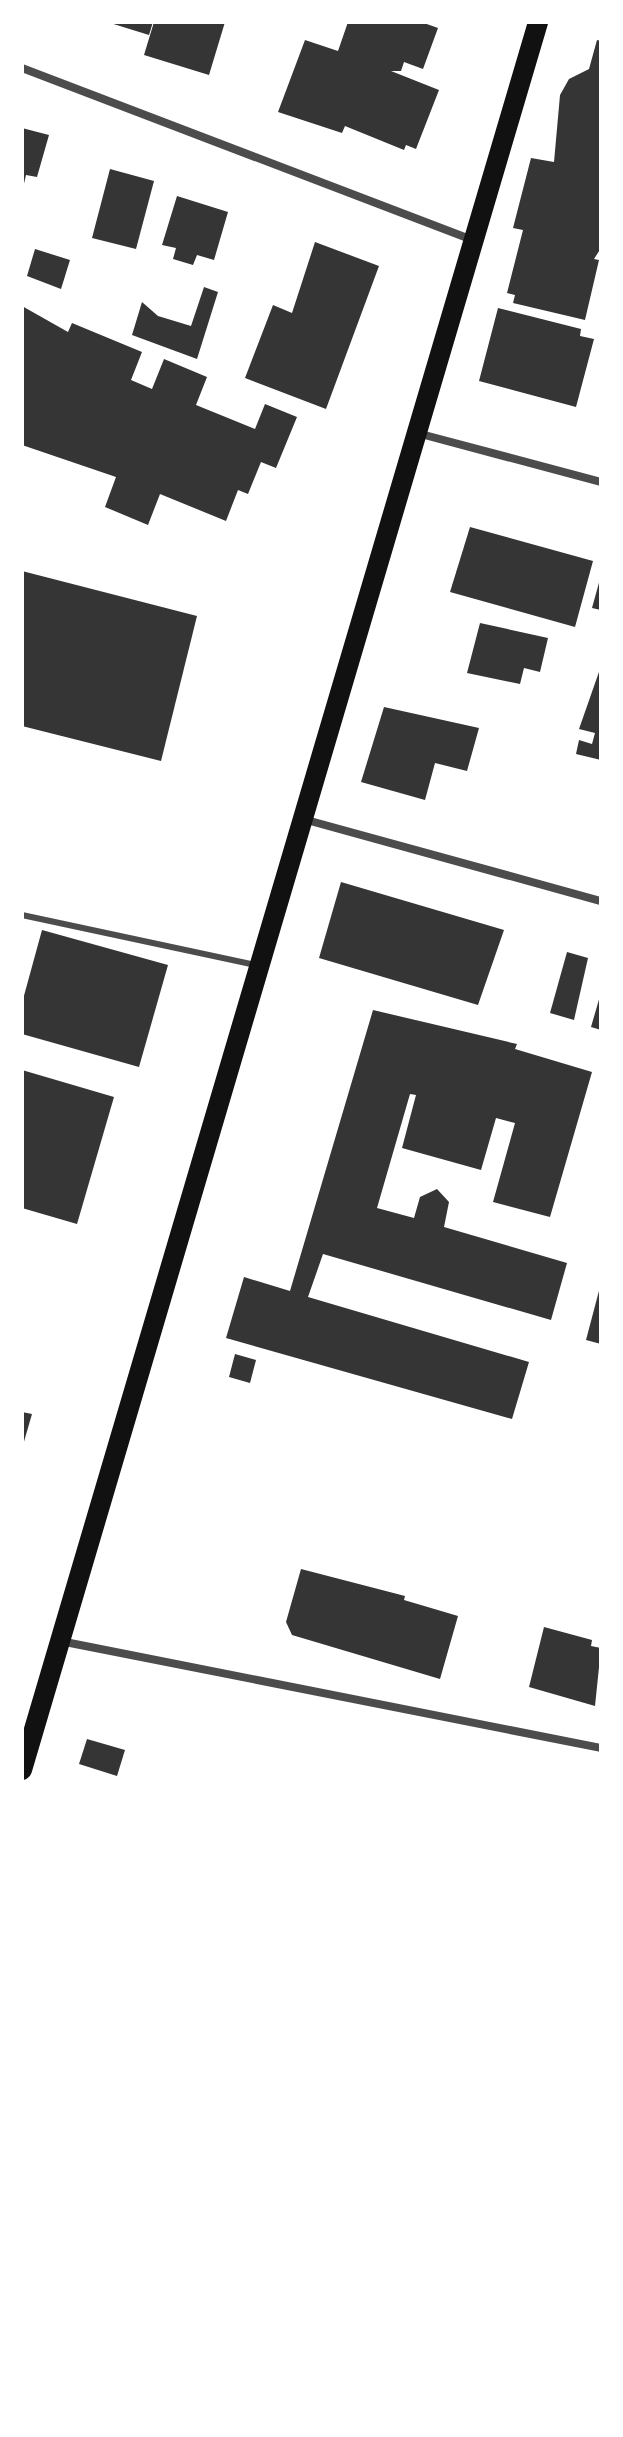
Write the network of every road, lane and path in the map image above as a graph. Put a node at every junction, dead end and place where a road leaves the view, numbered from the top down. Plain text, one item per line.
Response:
1 (538, 22) edge
2 (22, 68) edge
3 (473, 240) junction
4 (416, 433) junction
5 (601, 482) edge
6 (302, 818) junction
7 (601, 901) edge
8 (22, 915) edge
9 (259, 965) junction
10 (60, 1641) junction
11 (601, 1748) edge
12 (22, 1770) edge

1 - 3 main road
2 - 3 street
3 - 4 main road
4 - 5 street
4 - 6 main road
6 - 7 street
6 - 9 main road
8 - 9 lane
9 - 10 main road
10 - 11 street
10 - 12 main road

